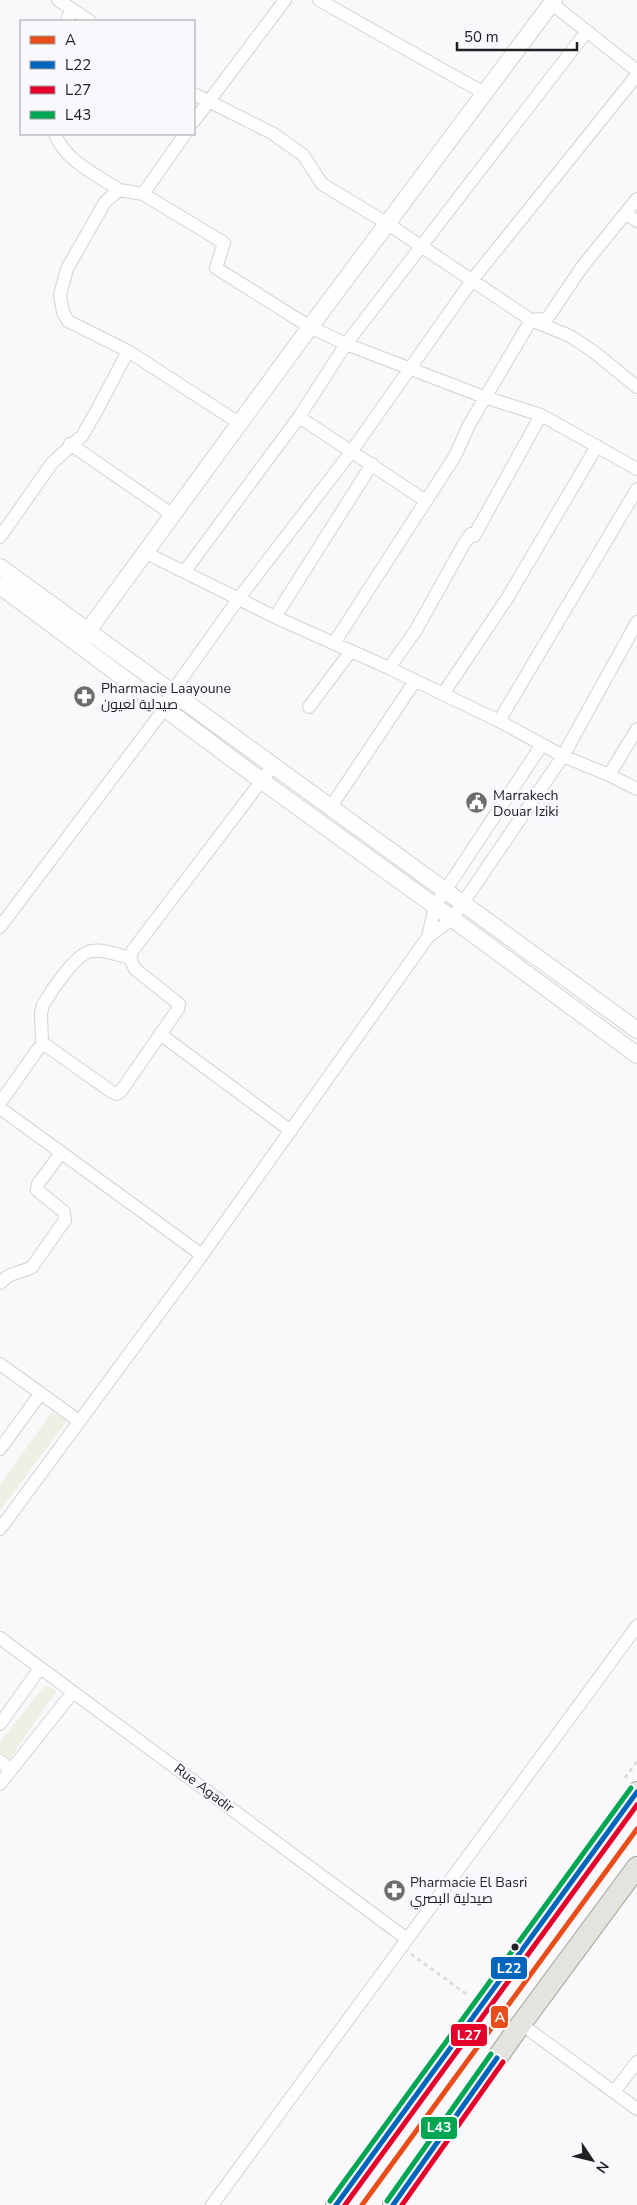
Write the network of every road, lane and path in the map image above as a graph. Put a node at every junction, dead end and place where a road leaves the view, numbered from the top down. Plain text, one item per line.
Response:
1 (58, 0) edge
2 (285, 0) edge
3 (318, 0) edge
4 (552, 2) edge
5 (69, 15) edge
6 (86, 20) edge
7 (587, 31) junction
8 (637, 73) edge
9 (484, 93) junction
10 (195, 95) edge
11 (206, 102) junction
12 (195, 119) edge
13 (55, 135) edge
14 (184, 135) edge
15 (119, 190) junction
16 (143, 194) junction
17 (637, 199) edge
18 (626, 214) junction
19 (637, 221) edge
20 (388, 224) junction
21 (422, 247) junction
22 (472, 280) junction
23 (531, 320) junction
24 (310, 327) junction
25 (346, 344) junction
26 (128, 351) junction
27 (410, 369) junction
28 (637, 387) edge
29 (484, 398) junction
30 (541, 415) junction
31 (299, 417) junction
32 (239, 423) junction
33 (70, 444) junction
34 (597, 446) junction
35 (351, 452) junction
36 (372, 464) junction
37 (637, 469) edge
38 (637, 489) edge
39 (426, 501) junction
40 (173, 515) junction
41 (0, 537) edge
42 (144, 552) junction
43 (0, 567) edge
44 (185, 571) junction
45 (0, 586) edge
46 (240, 598) junction
47 (275, 617) junction
48 (637, 622) edge
49 (84, 636) junction
50 (334, 643) junction
51 (351, 651) junction
52 (389, 668) junction
53 (415, 681) junction
54 (172, 692) junction
55 (444, 694) junction
56 (309, 707) dead end
57 (165, 708) junction
58 (499, 721) junction
59 (637, 729) edge
60 (541, 746) junction
61 (563, 756) junction
62 (272, 767) junction
63 (609, 775) junction
64 (262, 781) junction
65 (637, 789) edge
66 (330, 808) junction
67 (446, 891) junction
68 (463, 903) junction
69 (435, 906) junction
70 (452, 919) junction
71 (0, 927) edge
72 (428, 937) junction
73 (130, 958) junction
74 (637, 1030) edge
75 (160, 1034) junction
76 (42, 1045) junction
77 (637, 1055) edge
78 (0, 1103) edge
79 (0, 1108) edge
80 (291, 1131) junction
81 (61, 1153) junction
82 (202, 1255) junction
83 (0, 1283) edge
84 (0, 1364) edge
85 (41, 1393) junction
86 (79, 1421) junction
87 (0, 1450) edge
88 (0, 1529) edge
89 (637, 1626) edge
90 (0, 1638) edge
91 (40, 1668) junction
92 (73, 1692) junction
93 (0, 1724) edge
94 (0, 1761) edge
95 (11, 1770) junction
96 (0, 1784) edge
97 (637, 1792) edge
98 (637, 1829) edge
99 (637, 1866) edge
100 (404, 1943) junction
101 (482, 2005) junction
102 (521, 2024) junction
103 (637, 2062) edge
104 (614, 2092) junction
105 (637, 2109) edge
106 (212, 2205) edge
107 (336, 2205) edge
108 (362, 2205) edge
109 (393, 2205) edge

1 - 5 street
2 - 11 street
3 - 9 street
4 - 7 street
4 - 9 street
5 - 6 street
7 - 8 street
7 - 21 street
8 - 22 street
9 - 20 street
10 - 11 street
11 - 12 street
11 - 20 street
13 - 15 street
14 - 16 street
15 - 16 street
15 - 26 street
16 - 24 street
17 - 18 street
18 - 19 street
18 - 23 street
20 - 21 street
20 - 24 street
21 - 22 street
21 - 25 street
22 - 23 street
22 - 27 street
23 - 28 street
23 - 29 street
24 - 25 street
24 - 32 street
25 - 27 street
25 - 31 street
26 - 32 street
26 - 33 street
27 - 29 street
27 - 35 street
29 - 30 street
29 - 39 street
30 - 34 street
30 - 52 street
31 - 35 street
31 - 44 street
32 - 40 street
33 - 40 street
33 - 41 street
34 - 37 street
34 - 55 street
35 - 36 street
35 - 46 street
36 - 39 street
36 - 47 street
38 - 58 street
39 - 50 street
40 - 42 street
42 - 44 street
42 - 49 street
43 - 49 street
44 - 46 street
45 - 49 street
46 - 47 street
46 - 54 street
47 - 50 street
48 - 61 street
49 - 54 street
49 - 57 street
50 - 51 street
51 - 52 street
51 - 56 street
52 - 53 street
53 - 55 street
53 - 66 street
54 - 57 street
54 - 62 street
55 - 58 street
57 - 64 street
57 - 71 street
58 - 60 street
59 - 63 street
60 - 61 street
60 - 67 street
61 - 63 street
61 - 68 street
62 - 64 street
62 - 66 street
63 - 65 street
64 - 69 street
64 - 73 street
66 - 67 street
67 - 68 street
67 - 69 street
68 - 70 street
68 - 74 street
69 - 70 street
69 - 72 street
70 - 72 street
70 - 77 street
72 - 80 street
73 - 75 street
73 - 76 street
75 - 76 street
75 - 80 street
76 - 78 street
79 - 81 street
80 - 82 street
81 - 82 street
81 - 83 street
82 - 86 street
84 - 85 street
85 - 86 street
85 - 87 street
86 - 88 street
89 - 100 street
90 - 91 street, Rue Agadir
91 - 92 street, Rue Agadir
91 - 93 street
92 - 95 street
92 - 100 street, Rue Agadir
94 - 95 street
95 - 96 street
97 - 101 main road
98 - 108 lane
99 - 102 main road
100 - 101 path
100 - 106 street
101 - 107 main road
102 - 104 street
102 - 109 main road
103 - 104 street
104 - 105 street

